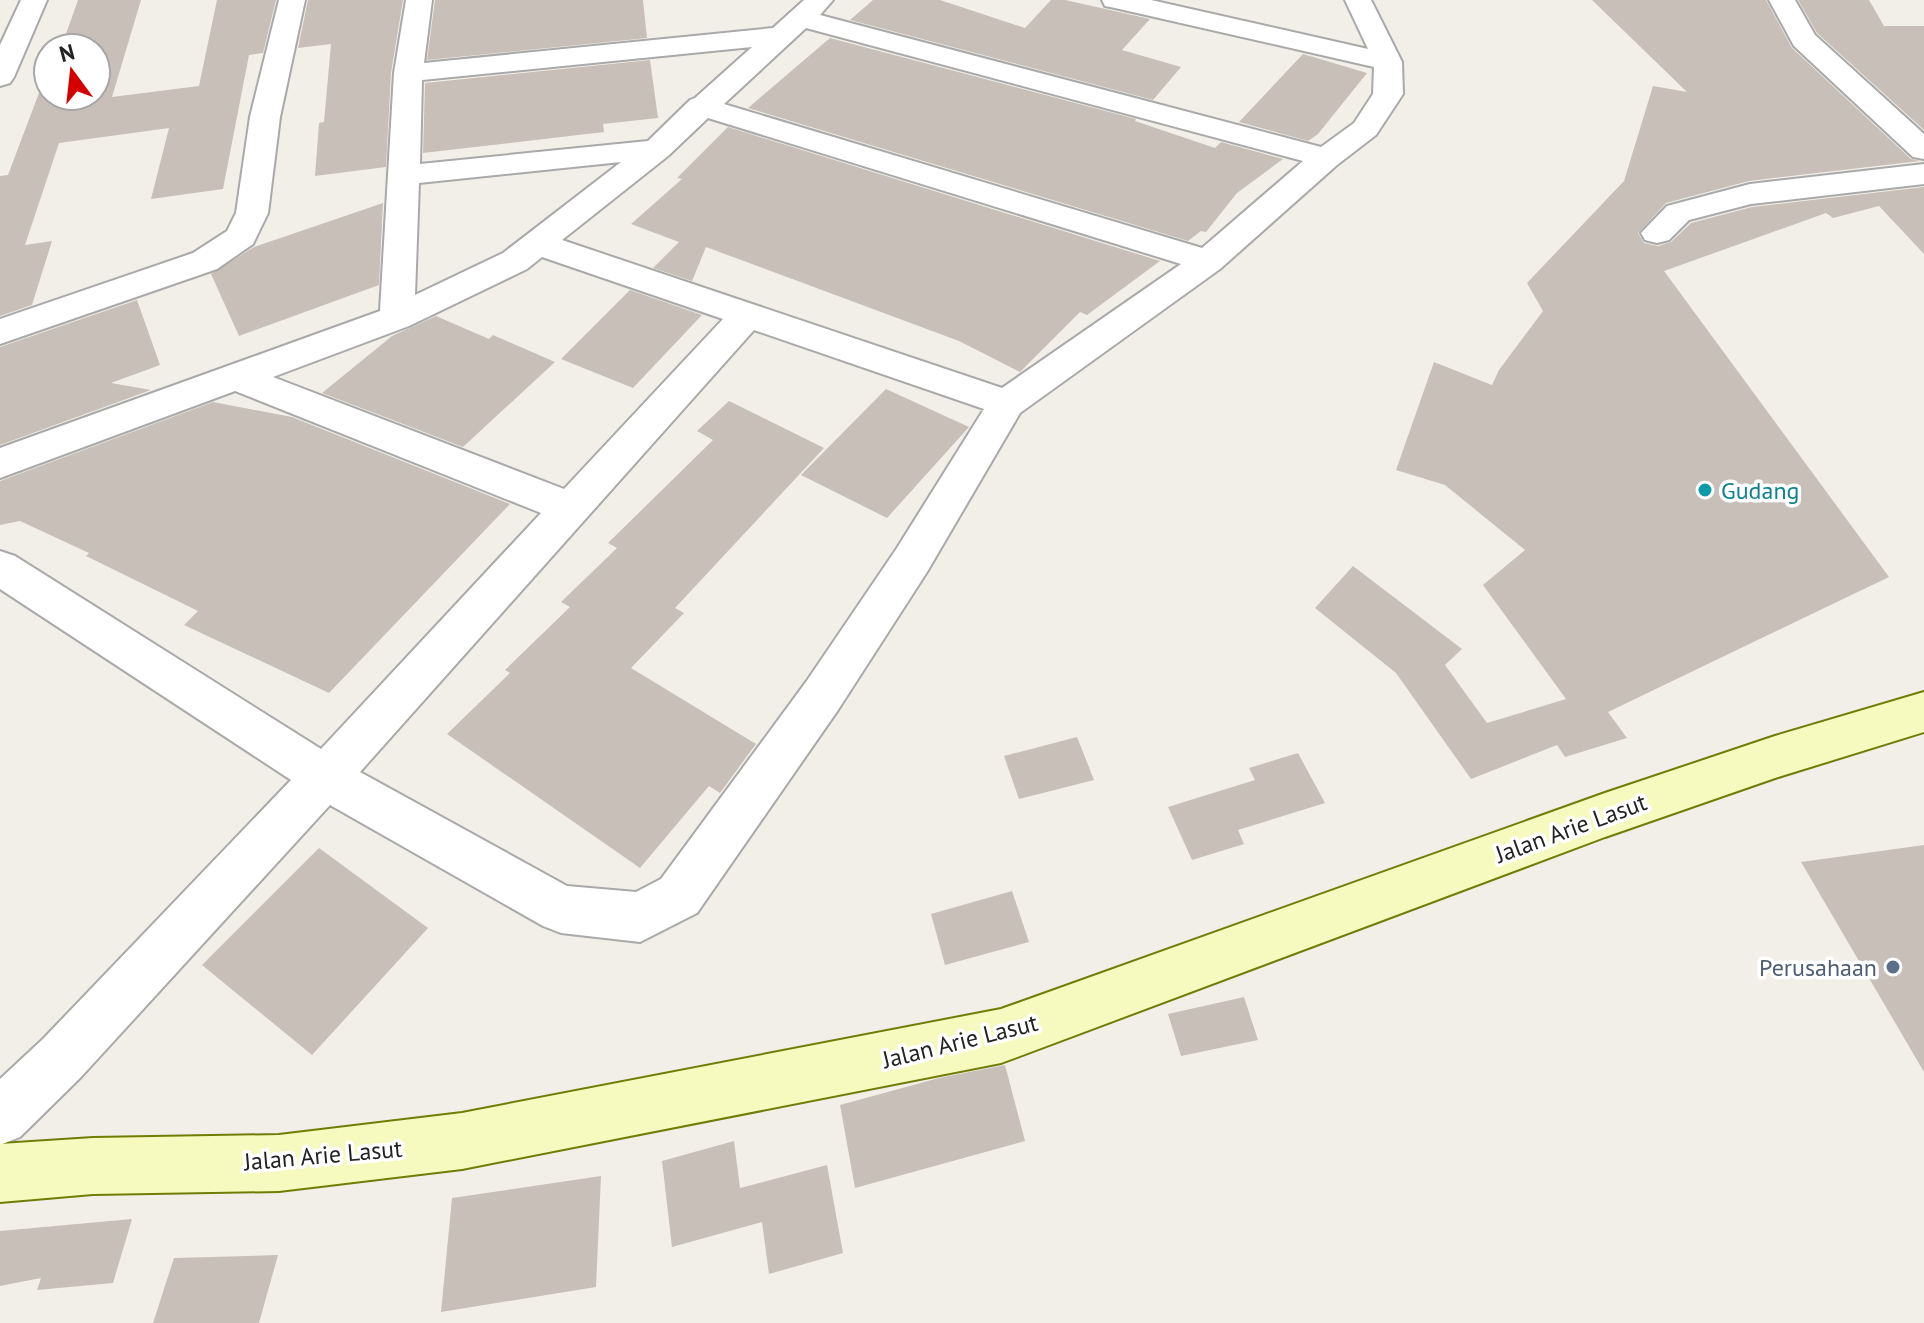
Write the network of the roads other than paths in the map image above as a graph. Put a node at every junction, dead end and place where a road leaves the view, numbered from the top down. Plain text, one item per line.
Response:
1 (34, 0) edge
2 (292, 0) edge
3 (419, 0) edge
4 (1115, 0) edge
5 (1358, 0) edge
6 (1782, 0) edge
7 (800, 18) edge
8 (1388, 62) junction
9 (408, 73) junction
10 (0, 77) edge
11 (700, 106) junction
12 (657, 149) junction
13 (1924, 150) edge
14 (1326, 158) junction
15 (1924, 174) edge
16 (405, 175) junction
17 (1657, 233) dead end
18 (539, 244) junction
19 (1208, 261) junction
20 (746, 316) junction
21 (397, 318) junction
22 (0, 332) edge
23 (238, 378) junction
24 (1007, 403) junction
25 (0, 463) edge
26 (572, 509) junction
27 (0, 568) edge
28 (1924, 712) edge
29 (325, 777) junction
30 (0, 1117) edge
31 (0, 1173) edge

1 - 10 street
2 - 22 street
3 - 9 street
4 - 8 street
5 - 8 street
6 - 13 street
7 - 9 street
7 - 11 street
7 - 14 street
8 - 14 street
9 - 16 street
11 - 12 street
11 - 19 street
12 - 16 street
12 - 18 street
14 - 19 street
15 - 17 street
16 - 21 street
18 - 20 street
18 - 21 street
19 - 24 street
20 - 24 street
20 - 26 street
21 - 23 street
23 - 25 street
23 - 26 street
24 - 29 street
26 - 29 street
27 - 29 street
28 - 31 main road, Jalan Arie Lasut
29 - 30 street

